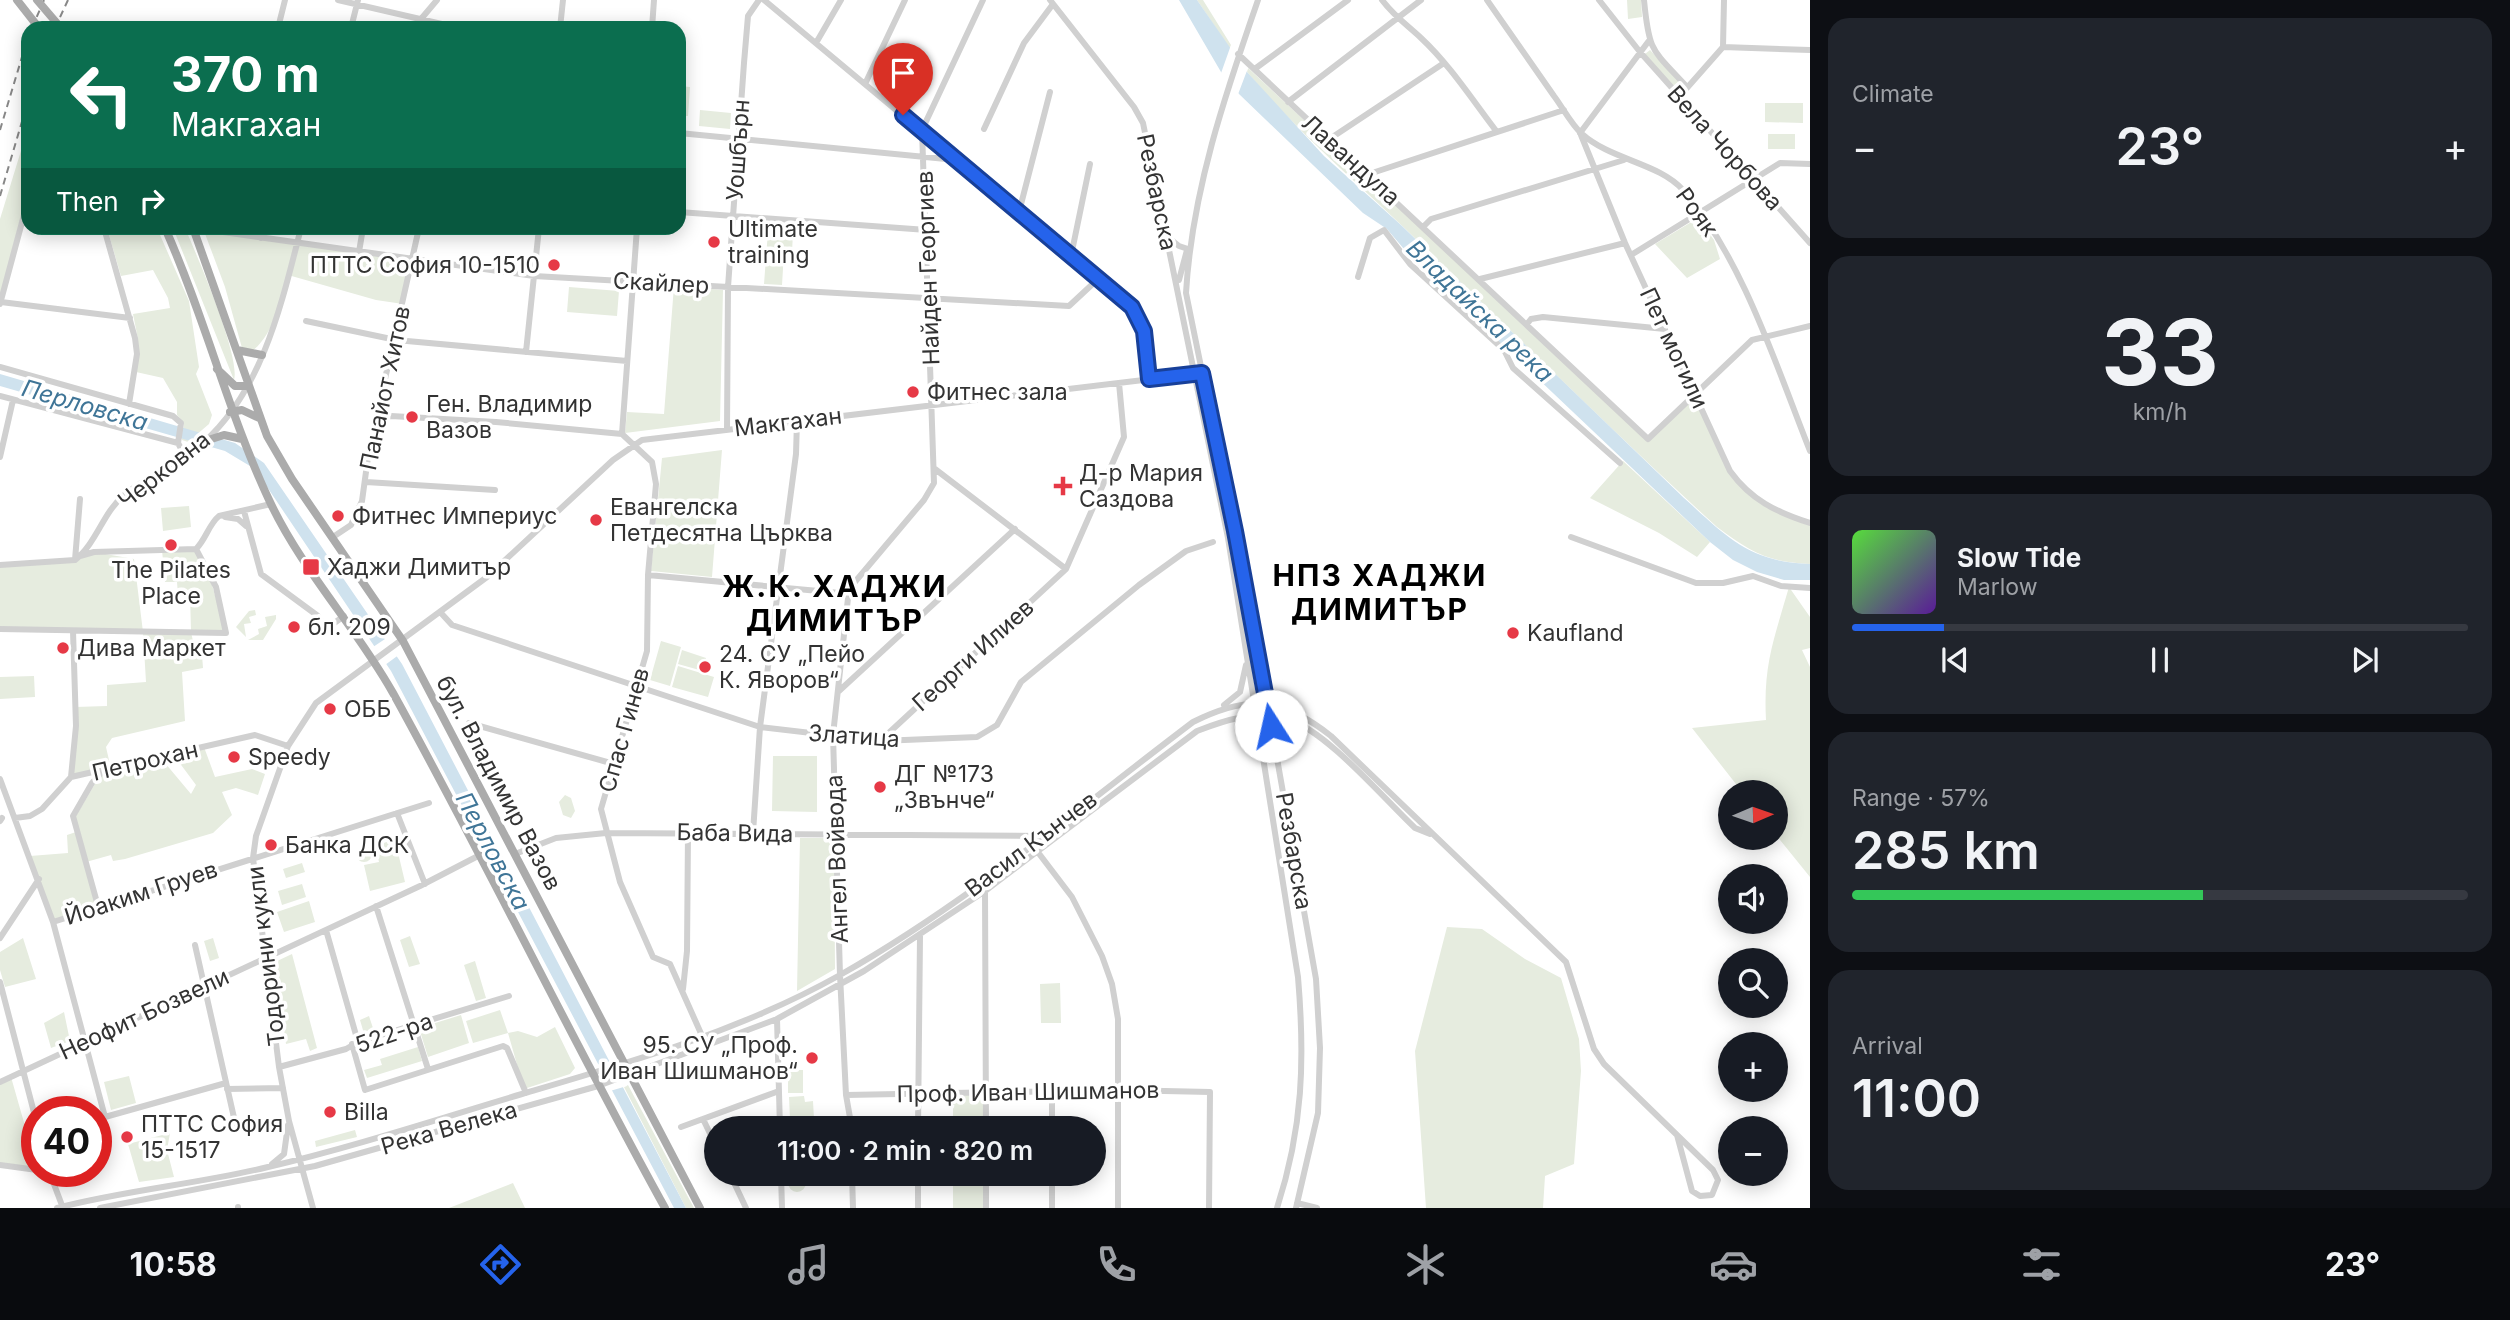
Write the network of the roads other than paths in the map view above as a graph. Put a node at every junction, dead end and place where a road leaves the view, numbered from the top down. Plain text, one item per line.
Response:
1 (17, 0) edge
2 (37, 0) edge
3 (285, 0) edge
4 (338, 0) edge
5 (437, 0) edge
6 (563, 0) edge
7 (654, 0) edge
8 (762, 0) edge
9 (841, 0) edge
10 (905, 0) edge
11 (983, 0) edge
12 (1258, 0) edge
13 (1348, 0) edge
14 (1382, 0) edge
15 (1421, 0) edge
16 (1487, 0) edge
17 (1599, 0) edge
18 (1644, 0) edge
19 (1724, 0) edge
20 (357, 2) edge
21 (1052, 2) edge
22 (421, 19) junction
23 (1396, 20) junction
24 (34, 21) edge
25 (55, 21) edge
26 (280, 21) edge
27 (353, 21) edge
28 (429, 21) edge
29 (561, 21) edge
30 (652, 21) edge
31 (1648, 42) junction
32 (816, 43) junction
33 (1723, 47) junction
34 (1810, 50) edge
35 (1640, 52) junction
36 (1238, 54) junction
37 (1444, 63) junction
38 (1256, 68) junction
39 (865, 83) junction
40 (1687, 87) junction
41 (1050, 92) dead end
42 (1679, 97) junction
43 (1288, 103) junction
44 (1564, 110) junction
45 (984, 129) dead end
46 (922, 130) junction
47 (1497, 132) junction
48 (1580, 133) junction
49 (686, 134) edge
50 (739, 138) junction
51 (1328, 140) junction
52 (924, 155) junction
53 (958, 160) junction
54 (1624, 160) junction
55 (1090, 164) dead end
56 (1810, 164) edge
57 (1593, 170) junction
58 (1366, 174) junction
59 (1752, 179) junction
60 (1019, 212) junction
61 (1702, 212) junction
62 (686, 213) edge
63 (733, 216) junction
64 (21, 226) edge
65 (1424, 226) junction
66 (927, 230) junction
67 (106, 235) edge
68 (168, 235) edge
69 (196, 235) edge
70 (242, 235) edge
71 (261, 235) edge
72 (299, 235) edge
73 (362, 235) edge
74 (417, 235) edge
75 (538, 235) edge
76 (636, 235) edge
77 (1167, 236) junction
78 (261, 238) junction
79 (297, 243) junction
80 (1625, 243) junction
81 (1810, 243) edge
82 (1188, 248) junction
83 (359, 252) junction
84 (1631, 254) junction
85 (1071, 256) junction
86 (412, 259) junction
87 (534, 276) junction
88 (1358, 277) dead end
89 (1098, 279) junction
90 (1480, 279) junction
91 (633, 282) junction
92 (728, 287) junction
93 (1178, 289) junction
94 (929, 298) junction
95 (0, 304) edge
96 (130, 318) junction
97 (306, 321) dead end
98 (1527, 324) junction
99 (1810, 326) edge
100 (1665, 330) junction
101 (1764, 336) junction
102 (396, 340) junction
103 (237, 350) junction
104 (526, 352) junction
105 (262, 355) junction
106 (627, 361) junction
107 (0, 367) edge
108 (215, 367) junction
109 (1198, 374) junction
110 (1149, 379) junction
111 (1119, 383) junction
112 (247, 386) junction
113 (1695, 393) junction
114 (0, 396) edge
115 (13, 401) junction
116 (129, 404) junction
117 (933, 405) junction
118 (230, 412) junction
119 (260, 418) junction
120 (378, 420) junction
121 (797, 421) junction
122 (727, 429) junction
123 (622, 434) junction
124 (242, 439) junction
125 (205, 441) junction
126 (178, 443) junction
127 (634, 444) junction
128 (1810, 451) edge
129 (185, 456) junction
130 (0, 457) edge
131 (1620, 463) dead end
132 (935, 468) junction
133 (366, 482) junction
134 (495, 490) dead end
135 (80, 499) dead end
136 (271, 504) junction
137 (244, 511) junction
138 (219, 516) junction
139 (1810, 523) edge
140 (247, 527) junction
141 (1015, 529) junction
142 (333, 537) junction
143 (1571, 537) dead end
144 (1213, 542) dead end
145 (196, 549) junction
146 (78, 558) junction
147 (0, 565) edge
148 (1066, 569) junction
149 (648, 575) junction
150 (779, 587) junction
151 (1810, 588) edge
152 (849, 589) junction
153 (441, 613) junction
154 (344, 616) junction
155 (0, 629) edge
156 (73, 631) junction
157 (403, 641) junction
158 (1247, 656) junction
159 (377, 658) junction
160 (637, 688) junction
161 (839, 691) junction
162 (1255, 702) junction
163 (1267, 702) junction
164 (1217, 710) junction
165 (1257, 716) junction
166 (1269, 717) junction
167 (469, 723) dead end
168 (760, 727) junction
169 (1306, 728) junction
170 (833, 735) junction
171 (880, 741) junction
172 (288, 746) junction
173 (1277, 756) junction
174 (614, 764) junction
175 (103, 771) junction
176 (71, 777) junction
177 (0, 779) edge
178 (429, 803) dead end
179 (397, 813) junction
180 (15, 818) junction
181 (688, 832) junction
182 (606, 833) junction
183 (753, 833) junction
184 (836, 835) junction
185 (1043, 836) junction
186 (1435, 836) junction
187 (1037, 851) junction
188 (515, 854) junction
189 (478, 856) junction
190 (253, 858) junction
191 (39, 879) junction
192 (425, 884) junction
193 (985, 891) junction
194 (98, 906) junction
195 (376, 906) junction
196 (53, 922) junction
197 (326, 930) junction
198 (920, 936) junction
199 (0, 938) edge
200 (195, 945) dead end
201 (687, 957) junction
202 (264, 958) junction
203 (670, 964) junction
204 (841, 975) junction
205 (0, 982) edge
206 (841, 985) junction
207 (204, 987) junction
208 (683, 991) junction
209 (509, 996) dead end
210 (777, 1019) junction
211 (413, 1025) junction
212 (703, 1038) junction
213 (86, 1042) junction
214 (355, 1043) junction
215 (621, 1065) junction
216 (279, 1067) junction
217 (428, 1069) junction
218 (23, 1071) junction
219 (596, 1074) junction
220 (627, 1076) junction
221 (0, 1082) edge
222 (601, 1085) junction
223 (227, 1086) junction
224 (283, 1088) junction
225 (1119, 1090) junction
226 (779, 1091) junction
227 (1052, 1091) junction
228 (986, 1092) junction
229 (526, 1093) junction
230 (919, 1094) junction
231 (846, 1095) junction
232 (30, 1096) edge
233 (780, 1116) edge
234 (850, 1116) edge
235 (918, 1116) edge
236 (986, 1116) edge
237 (1052, 1116) edge
238 (703, 1119) joint
239 (289, 1121) junction
240 (681, 1127) dead end
241 (237, 1131) dead end
242 (1677, 1135) junction
243 (299, 1159) junction
244 (0, 1165) edge
245 (267, 1167) junction
246 (21, 1168) edge
247 (301, 1169) junction
248 (736, 1186) edge
249 (781, 1186) edge
250 (852, 1186) edge
251 (918, 1186) edge
252 (986, 1186) edge
253 (1052, 1186) edge
254 (54, 1187) edge
255 (1296, 1205) edge
256 (61, 1208) edge
257 (100, 1208) edge
258 (313, 1208) edge
259 (665, 1208) edge
260 (700, 1208) edge
261 (746, 1208) edge
262 (782, 1208) edge
263 (853, 1208) edge
264 (918, 1208) edge
265 (986, 1208) edge
266 (1052, 1208) edge
267 (1118, 1208) edge
268 (1209, 1208) edge
269 (1277, 1208) edge
270 (1317, 1208) edge

1 - 24 main road, bridge
2 - 25 main road, bridge
3 - 26 street
4 - 20 street
5 - 22 street
6 - 29 street
7 - 30 street
8 - 32 street
8 - 50 street, Уошбърн
9 - 32 street
10 - 39 street
11 - 46 street
12 - 36 street
13 - 38 street
14 - 23 street
15 - 23 street
16 - 44 street, Рояк
17 - 35 street, Вела Чорбова
18 - 31 street
19 - 33 street
20 - 22 street
20 - 27 street
21 - 45 street
21 - 77 street, Резбарска
22 - 28 street
23 - 37 street
23 - 43 street
31 - 35 street
31 - 40 street, Вела Чорбова
32 - 39 street
33 - 34 street
33 - 40 street
35 - 42 street, Вела Чорбова
35 - 48 street
36 - 38 street, Лавандула
36 - 82 street
37 - 47 street
37 - 51 street
38 - 43 street, Лавандула
39 - 46 street
40 - 42 street
41 - 60 street
42 - 59 street, Вела Чорбова
43 - 51 street, Лавандула
44 - 47 street
44 - 48 street, Рояк
46 - 52 street, Найден Георгиев
46 - 53 street
47 - 58 street
48 - 54 street, Рояк
48 - 57 street, Пет могили
49 - 50 street
50 - 52 street
50 - 63 street, Уошбърн
51 - 58 street, Лавандула
52 - 53 street
52 - 66 street, Найден Георгиев
53 - 60 street
54 - 57 street
54 - 61 street, Рояк
55 - 85 street
56 - 59 street
57 - 65 street
57 - 80 street, Пет могили
58 - 65 street, Лавандула
59 - 61 street
59 - 81 street, Вела Чорбова
60 - 85 street
61 - 84 street
61 - 101 street, Рояк
62 - 63 street
63 - 66 street
63 - 92 street, Уошбърн
64 - 95 street
65 - 90 street, Лавандула
66 - 94 street, Найден Георгиев
67 - 96 street
68 - 108 main road
69 - 103 main road, бул. Владимир Вазов
70 - 78 street, Скайлер
71 - 78 street
72 - 79 street, Черковна
73 - 83 street
74 - 86 street, Панайот Хитов
75 - 87 street
76 - 91 street
77 - 82 street
77 - 93 street, Резбарска
78 - 79 street, Скайлер
79 - 83 street, Скайлер
79 - 105 street, Черковна
80 - 84 street, Пет могили
80 - 90 street
82 - 93 street, Резбарска
82 - 109 street, Резбарска
83 - 86 street, Скайлер
84 - 100 street, Пет могили
85 - 89 street
86 - 87 street, Скайлер
86 - 102 street, Панайот Хитов
87 - 91 street, Скайлер
87 - 104 street
88 - 131 street, Лавандула
89 - 94 street, Скайлер
89 - 110 street
90 - 98 street, Лавандула
91 - 92 street, Скайлер
91 - 106 street
92 - 94 street, Скайлер
92 - 122 street, Уошбърн
93 - 109 street, Резбарска
94 - 117 street, Найден Георгиев
95 - 96 street
96 - 116 street
97 - 102 street
98 - 100 street
98 - 113 street, Лавандула
99 - 101 street
100 - 113 street, Пет могили
101 - 113 street
101 - 128 street, Рояк
102 - 104 street
102 - 120 street, Панайот Хитов
103 - 105 main road
103 - 112 main road, бул. Владимир Вазов
104 - 106 street
105 - 112 street, Черковна
106 - 123 street
107 - 116 street
108 - 112 main road
108 - 118 main road
109 - 110 street, Макгахан
109 - 158 street, Резбарска
109 - 163 street, Резбарска
110 - 111 street, Макгахан
111 - 117 street, Макгахан
111 - 148 street
112 - 118 street, Черковна
112 - 119 main road, бул. Владимир Вазов
113 - 139 street, Пет могили
114 - 115 street
115 - 126 street
115 - 130 street
116 - 126 street
117 - 121 street, Макгахан
117 - 132 street, Найден Георгиев
118 - 119 main road
118 - 124 main road
118 - 125 street, Черковна
119 - 142 main road, бул. Владимир Вазов
120 - 123 street
120 - 133 street, Панайот Хитов
121 - 122 street, Макгахан
121 - 150 street
122 - 127 street, Макгахан
123 - 127 street
124 - 125 main road
124 - 136 main road
125 - 129 street, Черковна
126 - 129 street
127 - 149 street, Спас Гинев
127 - 153 street, Тодорини кукли
129 - 146 street, Черковна
132 - 141 street
132 - 152 street
133 - 134 street
133 - 142 street, Панайот Хитов
135 - 146 street
136 - 137 street
136 - 154 main road
137 - 138 street
137 - 140 street
138 - 140 street
138 - 145 street
140 - 154 street
141 - 148 street
141 - 161 street
142 - 157 main road, бул. Владимир Вазов
143 - 151 street
144 - 171 street, Златица
145 - 146 street
145 - 156 street
146 - 147 street
148 - 171 street, Георги Илиев
149 - 150 street
149 - 160 street, Спас Гинев
150 - 152 street
150 - 168 street
152 - 161 street, Ангел Войвода
153 - 157 street, Тодорини кукли
153 - 160 street, Златица
154 - 159 main road
155 - 156 street
156 - 176 street
157 - 159 street, Тодорини кукли
157 - 188 main road, бул. Владимир Вазов
158 - 162 street, Резбарска
158 - 164 street
159 - 172 street, Тодорини кукли
159 - 189 main road
160 - 168 street, Златица
160 - 174 street, Спас Гинев
161 - 170 street, Ангел Войвода
162 - 163 street, Васил Кънчев
162 - 164 street, Васил Кънчев
162 - 165 street, Резбарска
163 - 166 street, Резбарска
163 - 186 street, Васил Кънчев
164 - 185 street, Васил Кънчев
165 - 166 street, Васил Кънчев
165 - 187 street, Васил Кънчев
165 - 269 street, Резбарска
166 - 169 street, Васил Кънчев
166 - 173 street, Резбарска
167 - 174 street
168 - 170 street, Златица
168 - 183 street
169 - 173 street
169 - 186 street, Васил Кънчев
170 - 171 street, Златица
170 - 184 street, Ангел Войвода
172 - 175 street, Петрохан
172 - 190 street, Тодорини кукли
173 - 255 street, Резбарска
174 - 182 street, Спас Гинев
175 - 176 street, Петрохан
175 - 194 street
176 - 180 street, Петрохан
177 - 180 street
178 - 179 street, Йоаким Груев
179 - 190 street, Йоаким Груев
179 - 192 street
180 - 191 street
181 - 182 street, Баба Вида
181 - 183 street, Баба Вида
181 - 201 street
182 - 188 street, Баба Вида
182 - 203 street, Спас Гинев
183 - 184 street, Баба Вида
184 - 185 street, Баба Вида
184 - 204 street, Ангел Войвода
185 - 204 street, Васил Кънчев
186 - 242 street, Васил Кънчев
187 - 193 street, Васил Кънчев
187 - 225 street
188 - 215 main road, бул. Владимир Вазов
189 - 192 street, Неофит Бозвели
189 - 219 main road
190 - 194 street, Йоаким Груев
190 - 202 street, Тодорини кукли
191 - 196 street
191 - 199 street
192 - 195 street, Неофит Бозвели
193 - 198 street, Васил Кънчев
193 - 228 street
194 - 196 street, Йоаким Груев
195 - 197 street, Неофит Бозвели
195 - 211 street
196 - 213 street
197 - 202 street, Неофит Бозвели
197 - 214 street
198 - 206 street, Васил Кънчев
198 - 230 street
200 - 207 street
201 - 203 street
201 - 208 street
202 - 207 street, Неофит Бозвели
202 - 216 street, Тодорини кукли
203 - 208 street, Спас Гинев
204 - 206 street, Ангел Войвода
204 - 212 street, Васил Кънчев
205 - 218 street
206 - 210 street, Васил Кънчев
206 - 231 street, Ангел Войвода
207 - 213 street, Неофит Бозвели
207 - 223 street
208 - 212 street, Спас Гинев
209 - 211 street, 522-ра
210 - 220 street, Васил Кънчев
210 - 226 street
211 - 214 street, 522-ра
211 - 217 street
212 - 215 street, Васил Кънчев
213 - 218 street, Неофит Бозвели
213 - 223 street
214 - 216 street, 522-ра
214 - 217 street
215 - 219 street, Васил Кънчев
215 - 220 main road, бул. Владимир Вазов
216 - 224 street, Тодорини кукли
217 - 229 street
218 - 221 street, Неофит Бозвели
218 - 232 street
219 - 222 main road
219 - 229 street, Река Велека
220 - 222 street, Васил Кънчев
220 - 260 main road, бул. Владимир Вазов
222 - 247 street, Река Велека
222 - 259 main road
223 - 224 street
223 - 241 street
224 - 239 street, Тодорини кукли
225 - 227 street, Проф. Иван Шишманов
225 - 267 street
225 - 268 street, Проф. Иван Шишманов
226 - 233 street
226 - 238 street
227 - 228 street, Проф. Иван Шишманов
227 - 237 street
228 - 230 street, Проф. Иван Шишманов
228 - 236 street
229 - 243 street, Река Велека
230 - 231 street, Проф. Иван Шишманов
230 - 235 street
231 - 234 street, Ангел Войвода
238 - 240 street
239 - 243 street, Тодорини кукли
239 - 245 street
242 - 242 street, Васил Кънчев
243 - 245 street, Река Велека
243 - 247 street, Тодорини кукли
244 - 246 street
245 - 256 street, Река Велека
247 - 257 street, Река Велека
247 - 258 street, Тодорини кукли
248 - 261 street
249 - 262 street
250 - 263 street
251 - 264 street
252 - 265 street
253 - 266 street
254 - 256 street
255 - 270 street

